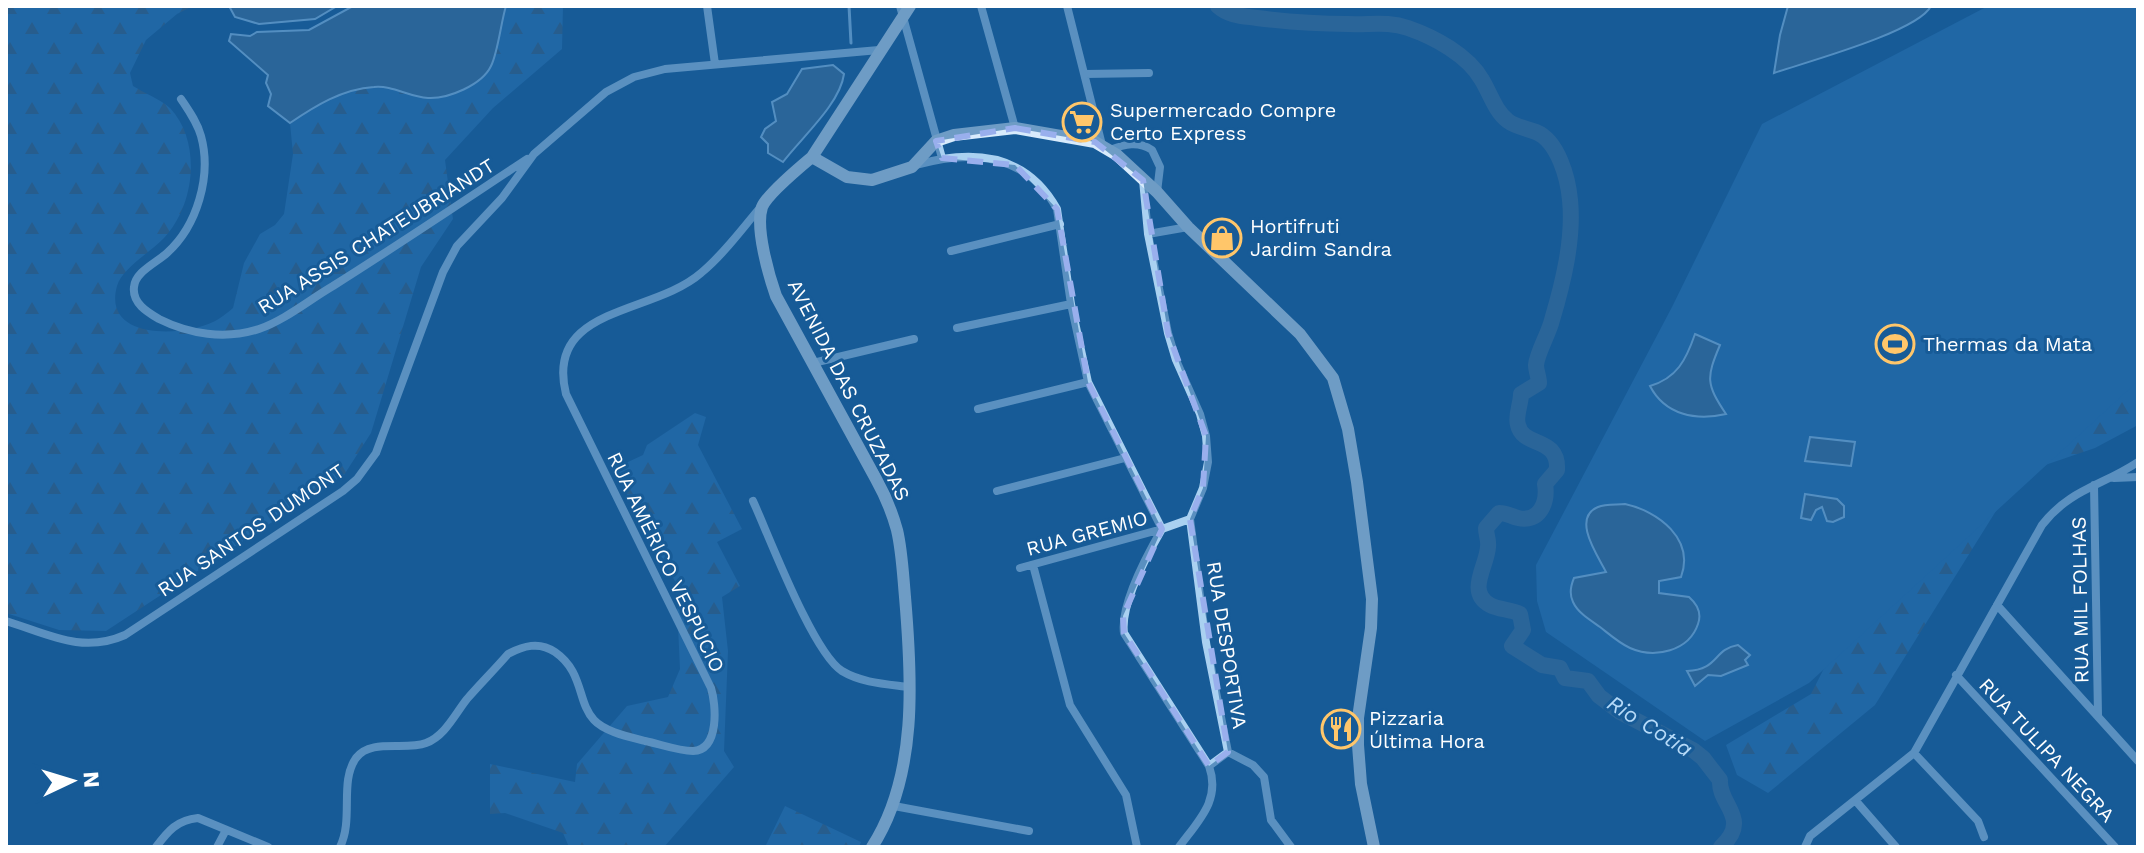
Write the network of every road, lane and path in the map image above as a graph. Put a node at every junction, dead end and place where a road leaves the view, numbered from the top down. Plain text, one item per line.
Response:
1 (707, 6) edge
2 (981, 6) edge
3 (1067, 6) edge
4 (904, 9) edge
5 (879, 50) junction
6 (715, 64) junction
7 (1149, 73) dead end
8 (1085, 74) junction
9 (181, 99) dead end
10 (1015, 128) junction
11 (936, 141) junction
12 (1106, 148) junction
13 (534, 154) junction
14 (812, 157) junction
15 (942, 158) junction
16 (912, 167) junction
17 (1143, 180) junction
18 (1157, 192) junction
19 (762, 206) junction
20 (1060, 224) junction
21 (1188, 227) junction
22 (1148, 234) junction
23 (951, 251) dead end
24 (1071, 304) junction
25 (957, 328) dead end
26 (914, 339) dead end
27 (813, 363) junction
28 (1088, 382) junction
29 (978, 409) dead end
30 (1125, 458) junction
31 (2138, 462) edge
32 (2138, 477) edge
33 (2113, 478) junction
34 (2094, 485) junction
35 (997, 491) dead end
36 (753, 501) dead end
37 (1190, 519) junction
38 (1162, 529) junction
39 (1033, 565) junction
40 (1020, 568) dead end
41 (1997, 605) junction
42 (6, 621) edge
43 (1956, 675) junction
44 (909, 687) junction
45 (2098, 715) junction
46 (1228, 752) junction
47 (1914, 753) junction
48 (2138, 761) edge
49 (1209, 766) junction
50 (1855, 800) junction
51 (894, 806) junction
52 (226, 830) junction
53 (1029, 831) dead end
54 (1984, 837) dead end
55 (156, 847) edge
56 (217, 847) edge
57 (268, 847) edge
58 (340, 847) edge
59 (872, 847) edge
60 (1137, 847) edge
61 (1179, 847) edge
62 (1291, 847) edge
63 (1370, 847) edge
64 (1805, 847) edge
65 (1896, 847) edge
66 (2115, 847) edge

1 - 6 street
2 - 10 street
3 - 8 street
4 - 5 street
4 - 11 street
5 - 6 street, RUA SANTOS DUMONT
5 - 14 street
6 - 13 street, RUA SANTOS DUMONT
7 - 8 street
8 - 12 street
9 - 13 street, RUA ASSIS CHATEUBRIANDT
10 - 11 street
10 - 12 street
11 - 15 street
11 - 16 street
12 - 17 street
12 - 18 street
13 - 42 street, RUA SANTOS DUMONT
14 - 16 street
14 - 19 street
15 - 16 street
15 - 20 street
17 - 18 street
17 - 22 street
18 - 21 street
19 - 27 street, AVENIDA DAS CRUZADAS
19 - 58 street, RUA AMÉRICO VESPUCIO
20 - 23 street
20 - 24 street
21 - 22 street
21 - 63 street
22 - 37 street
24 - 25 street
24 - 28 street
26 - 27 street
27 - 44 street, AVENIDA DAS CRUZADAS
28 - 29 street
28 - 30 street
30 - 35 street
30 - 38 street
31 - 33 street
32 - 33 street
33 - 34 street
34 - 41 street
34 - 45 street, RUA MIL FOLHAS
36 - 44 street
37 - 38 street, RUA GREMIO
37 - 46 street, RUA DESPORTIVA
38 - 39 street, RUA GREMIO
38 - 49 street
39 - 40 street, RUA GREMIO
39 - 60 street
41 - 43 street
41 - 45 street
43 - 47 street
43 - 66 street, RUA TULIPA NEGRA
44 - 51 street, AVENIDA DAS CRUZADAS
45 - 48 street
46 - 49 street, RUA DESPORTIVA
46 - 62 street
47 - 50 street
47 - 54 street
49 - 61 street
50 - 64 street
50 - 65 street
51 - 53 street
51 - 59 street, AVENIDA DAS CRUZADAS
52 - 55 street
52 - 56 street
52 - 57 street

